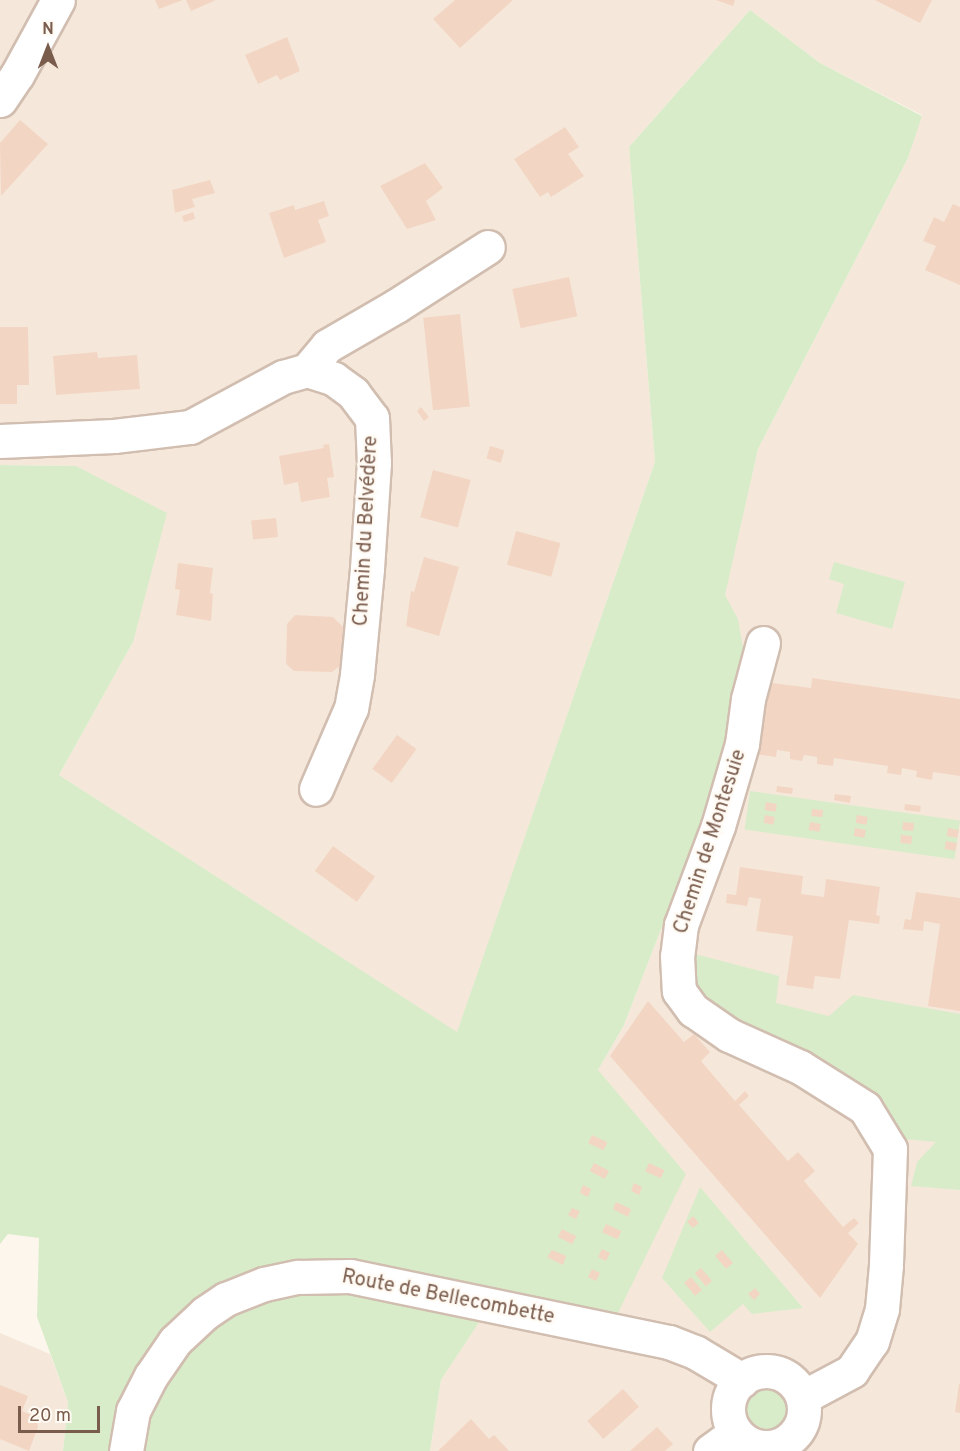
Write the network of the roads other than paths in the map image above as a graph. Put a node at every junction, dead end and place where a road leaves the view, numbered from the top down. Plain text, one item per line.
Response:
1 (58, 0) edge
2 (0, 100) edge
3 (488, 247) dead end
4 (307, 370) junction
5 (0, 441) edge
6 (763, 643) dead end
7 (316, 789) dead end
8 (742, 1380) junction
9 (803, 1397) junction
10 (723, 1442) edge
11 (789, 1446) edge
12 (126, 1451) edge

1 - 2 street
3 - 4 street
4 - 5 street
4 - 7 street, Chemin du Belvédère
6 - 9 street, Chemin de Montesuie
8 - 9 street
8 - 10 street
8 - 12 street, Route de Bellecombette
9 - 11 street
10 - 11 street

